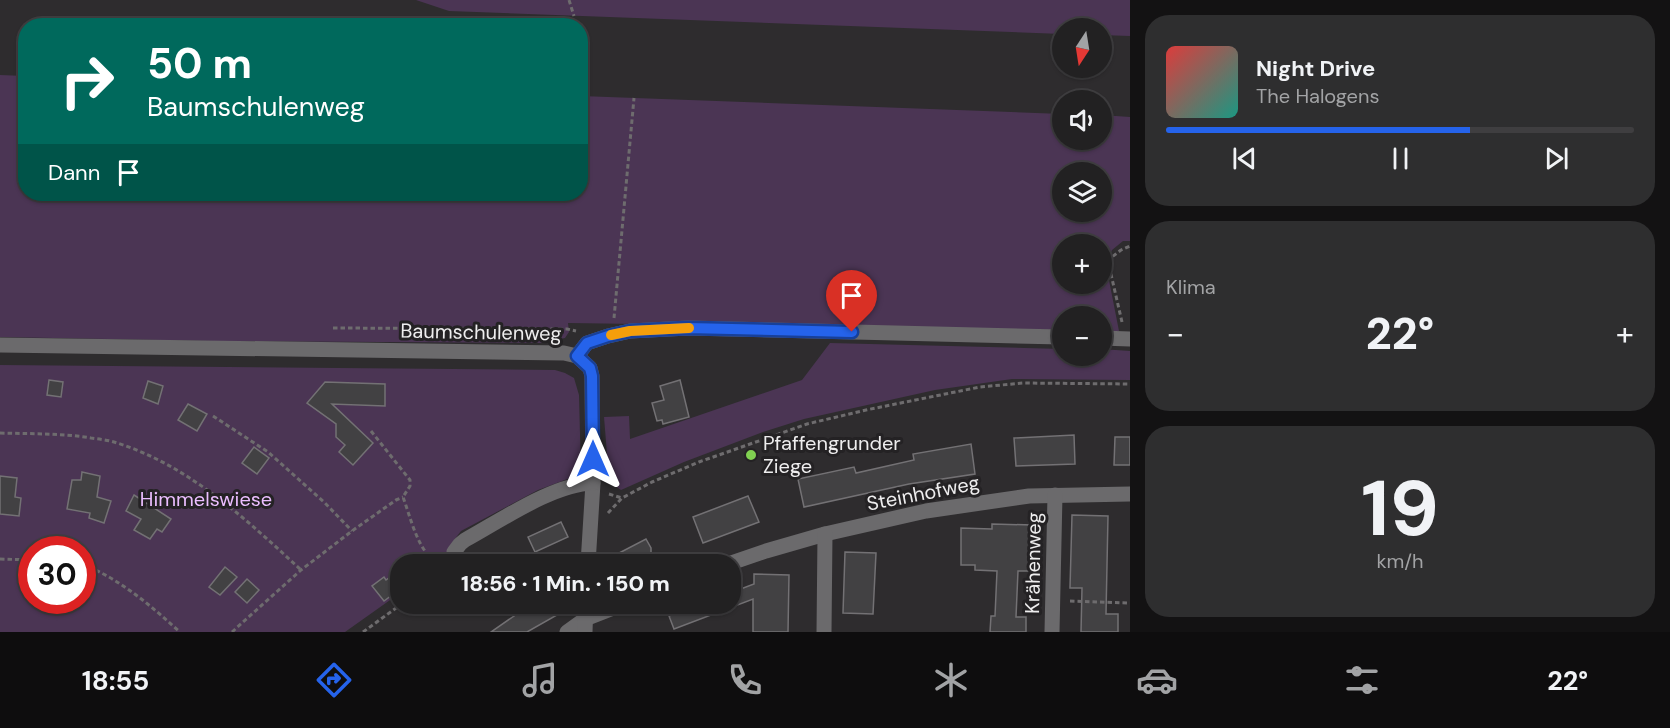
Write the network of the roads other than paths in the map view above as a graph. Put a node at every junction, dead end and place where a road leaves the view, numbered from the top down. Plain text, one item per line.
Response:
1 (1052, 337) edge
2 (1112, 338) edge
3 (1128, 339) edge
4 (0, 345) edge
5 (577, 356) junction
6 (593, 483) junction
7 (1130, 494) edge
8 (1055, 495) junction
9 (825, 534) junction
10 (454, 552) road end
11 (589, 554) edge
12 (741, 560) edge
13 (606, 614) edge
14 (585, 625) edge
15 (567, 632) edge
16 (824, 632) edge
17 (1052, 632) edge

1 - 5 street, Baumschulenweg
2 - 3 street
4 - 5 street, Baumschulenweg
5 - 6 street
6 - 10 street
6 - 11 street
7 - 8 street, Steinhofweg
8 - 9 street, Steinhofweg
8 - 17 street, Krähenweg
9 - 12 street, Steinhofweg
9 - 16 street
13 - 14 street
14 - 15 street

